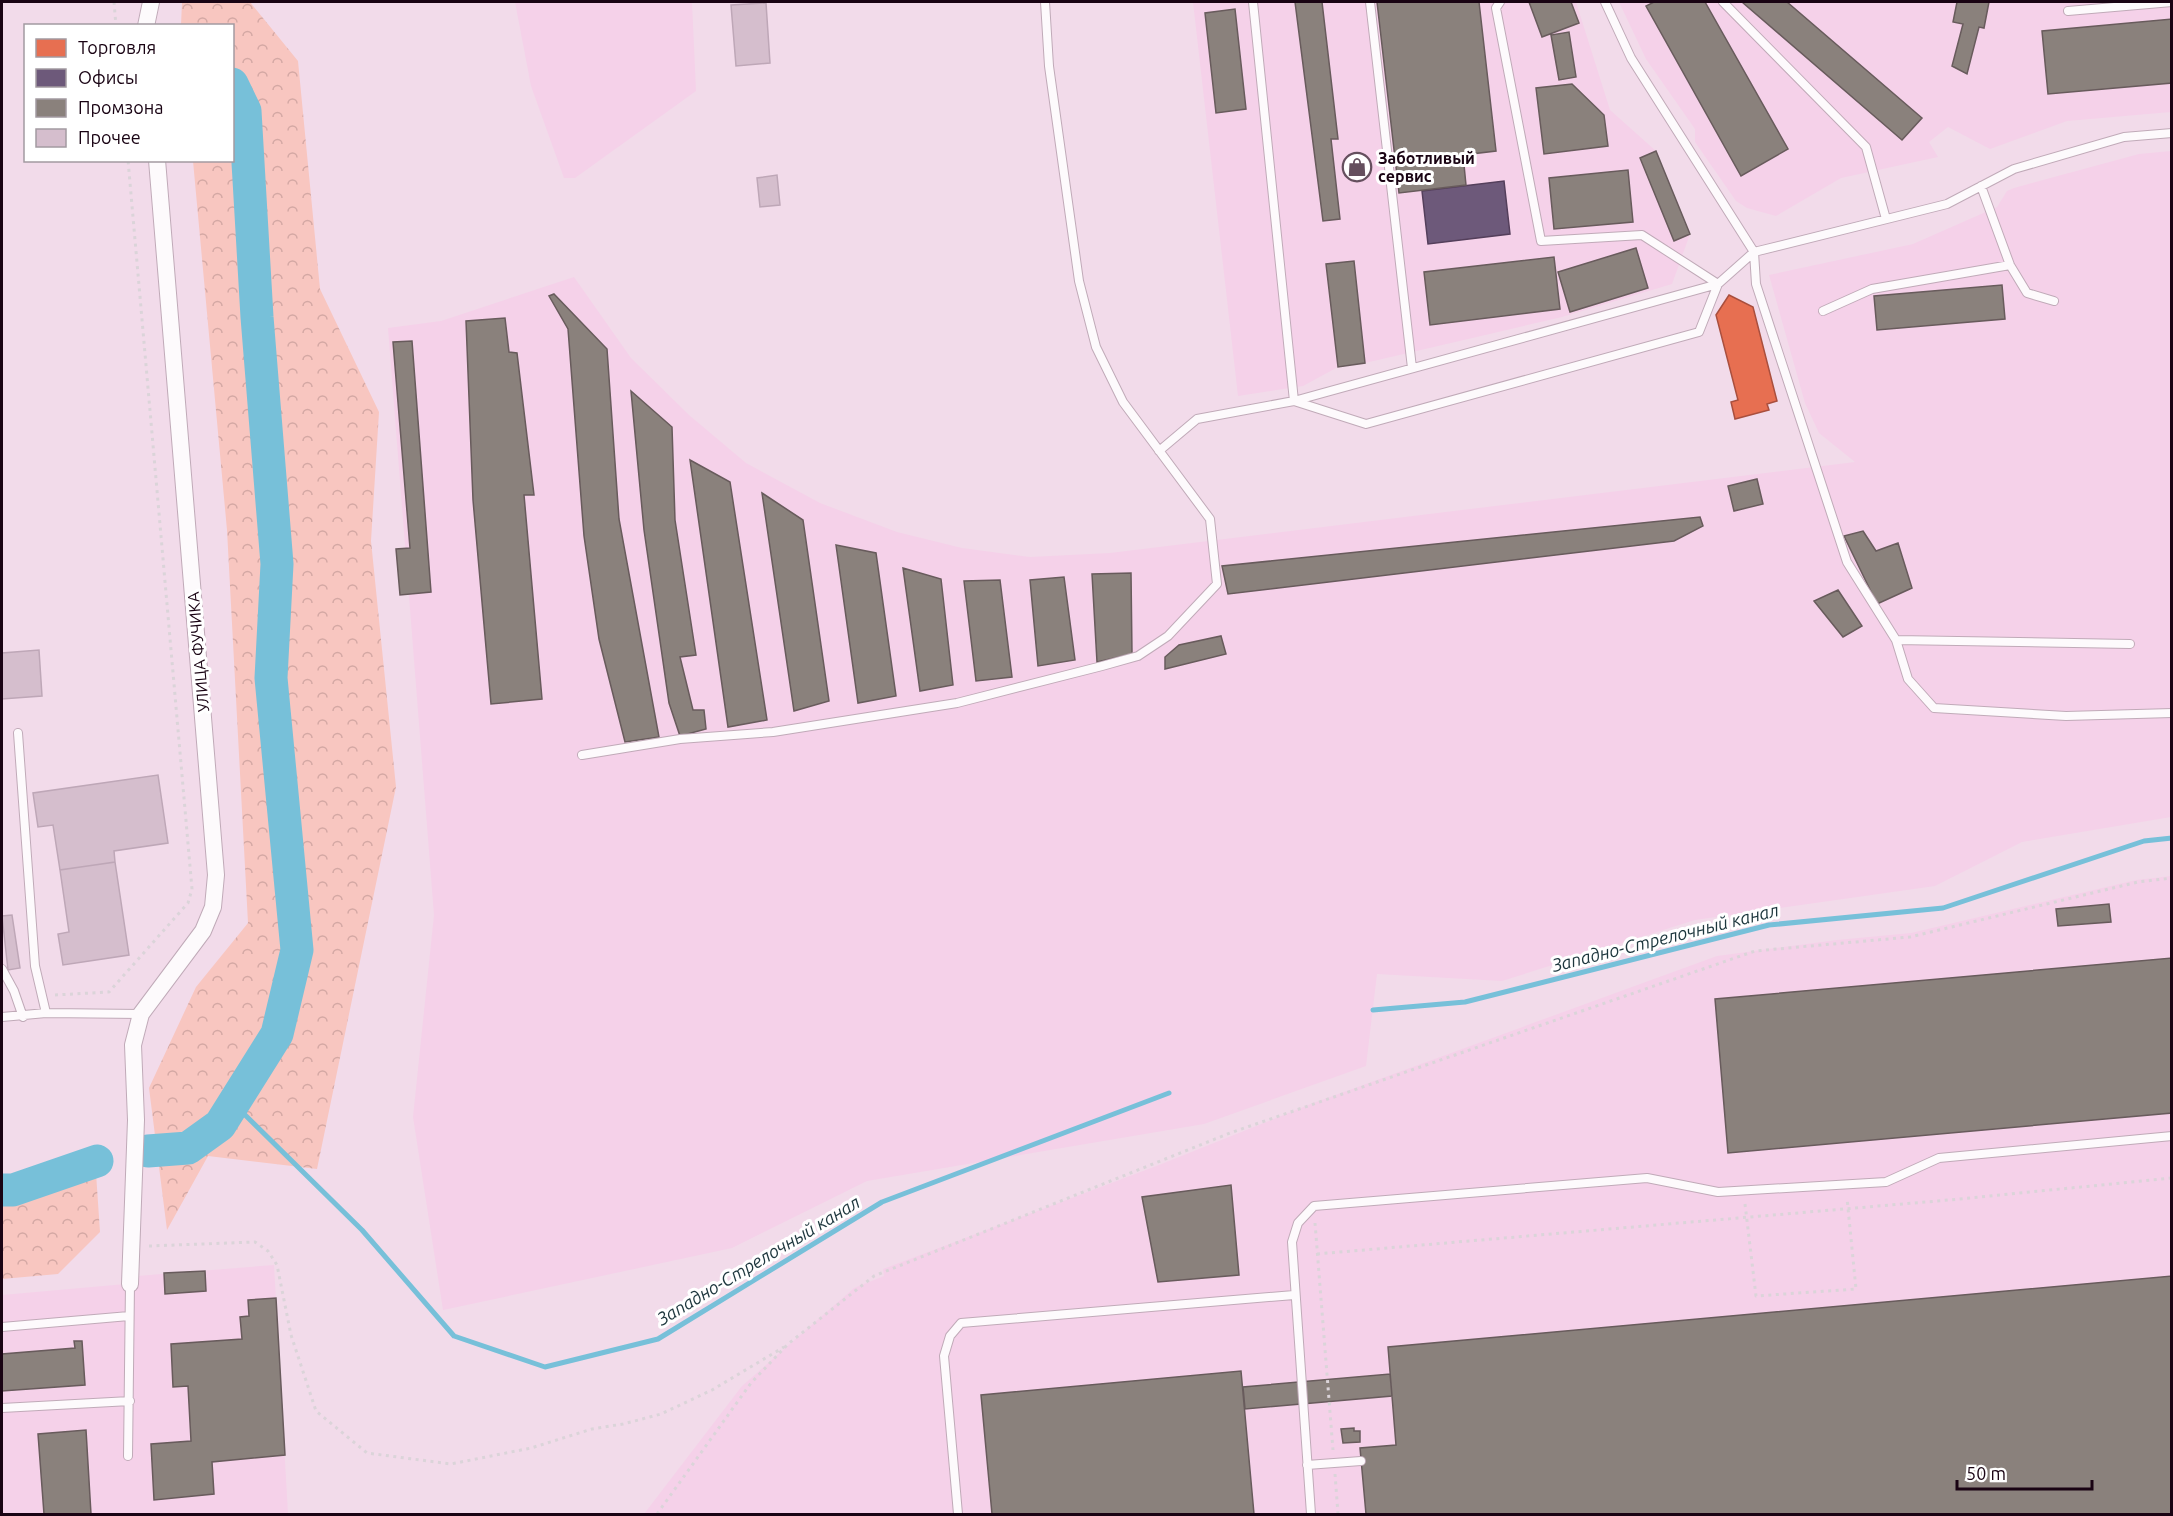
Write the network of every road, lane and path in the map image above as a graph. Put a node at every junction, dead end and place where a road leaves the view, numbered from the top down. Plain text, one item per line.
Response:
1 (114, 2) edge
2 (151, 2) edge
3 (1045, 2) edge
4 (1253, 2) edge
5 (1370, 2) edge
6 (1500, 2) edge
7 (1605, 2) edge
8 (1723, 2) edge
9 (2172, 2) edge
10 (2068, 11) dead end
11 (116, 24) edge
12 (146, 24) edge
13 (2172, 133) edge
14 (128, 162) edge
15 (157, 162) edge
16 (1982, 186) junction
17 (1886, 219) junction
18 (1754, 252) junction
19 (2010, 265) junction
20 (1718, 285) junction
21 (2054, 301) dead end
22 (1823, 311) dead end
23 (1412, 368) junction
24 (1294, 401) junction
25 (1159, 451) junction
26 (1896, 640) junction
27 (2130, 644) dead end
28 (2172, 713) edge
29 (18, 734) dead end
30 (582, 755) dead end
31 (2172, 878) edge
32 (2, 969) edge
33 (41, 996) junction
34 (46, 1013) junction
35 (141, 1014) junction
36 (2, 1017) edge
37 (23, 1017) junction
38 (2172, 1136) edge
39 (2172, 1178) edge
40 (1846, 1184) junction
41 (1743, 1190) junction
42 (1314, 1206) junction
43 (1848, 1208) junction
44 (1747, 1217) junction
45 (132, 1247) junction
46 (1317, 1254) junction
47 (130, 1284) joint
48 (1294, 1295) junction
49 (129, 1316) junction
50 (2, 1327) edge
51 (788, 1344) junction
52 (130, 1401) junction
53 (2, 1408) edge
54 (128, 1456) dead end
55 (1361, 1461) dead end
56 (1334, 1464) junction
57 (1307, 1465) junction
58 (657, 1515) edge
59 (958, 1515) edge
60 (1311, 1515) edge
61 (1338, 1515) edge

1 - 11 path
2 - 12 street
3 - 25 lane
4 - 24 lane
5 - 23 lane
6 - 20 lane
7 - 18 lane
8 - 17 lane
9 - 10 lane
13 - 16 lane
14 - 33 path
15 - 35 street, УЛИЦА ФУЧИКА
16 - 17 lane
16 - 19 lane
17 - 18 lane
18 - 20 lane
18 - 26 lane
19 - 21 lane
19 - 22 lane
20 - 23 lane
20 - 24 lane
23 - 24 lane
24 - 25 lane
25 - 30 lane
26 - 27 lane
26 - 28 lane
29 - 33 lane
31 - 51 path
32 - 37 lane
33 - 34 lane
34 - 35 lane
34 - 37 lane
35 - 45 street, УЛИЦА ФУЧИКА
36 - 37 lane
38 - 40 lane
39 - 43 path
40 - 41 lane
40 - 43 path
41 - 42 lane
41 - 44 path
42 - 46 path
42 - 48 lane
43 - 44 path
43 - 44 path
44 - 46 path
45 - 47 street, УЛИЦА ФУЧИКА
45 - 51 path
46 - 56 path
47 - 49 lane
48 - 57 lane
48 - 59 lane
49 - 50 lane
49 - 52 lane
51 - 58 path
52 - 53 lane
52 - 54 lane
55 - 56 lane
56 - 57 lane
56 - 61 path
57 - 60 lane

